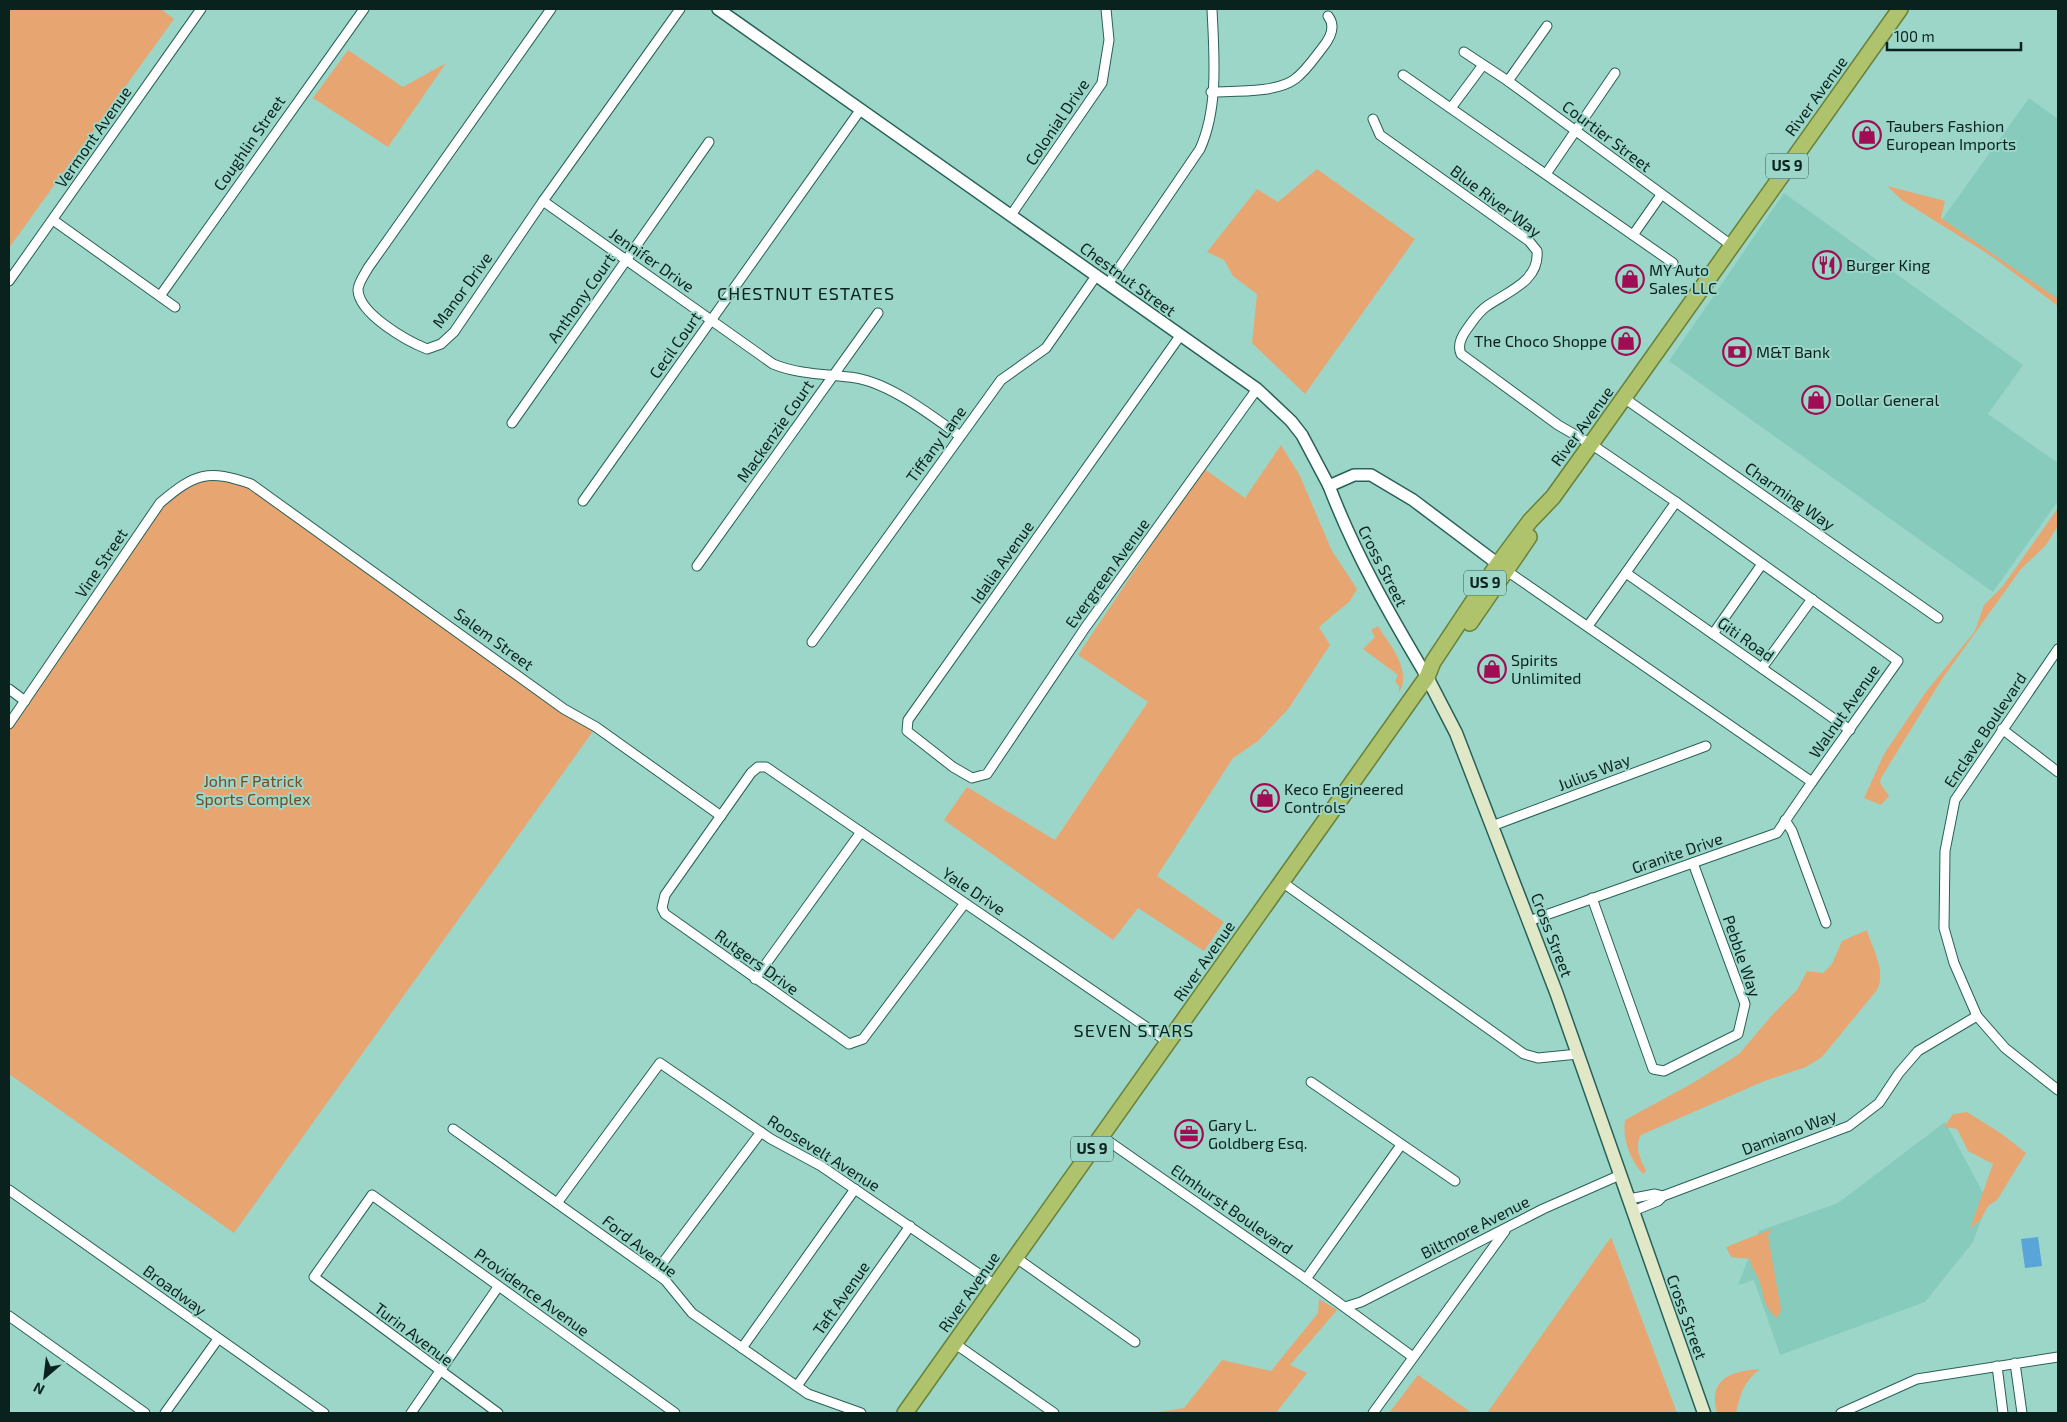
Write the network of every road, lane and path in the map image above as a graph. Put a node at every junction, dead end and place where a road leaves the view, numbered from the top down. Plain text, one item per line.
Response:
1 (201, 9) edge
2 (364, 9) edge
3 (551, 9) edge
4 (680, 9) edge
5 (718, 9) edge
6 (1106, 9) edge
7 (1212, 9) edge
8 (1900, 9) edge
9 (1328, 16) dead end
10 (1547, 26) dead end
11 (1464, 52) dead end
12 (1483, 65) junction
13 (1615, 73) dead end
14 (1403, 75) dead end
15 (1508, 81) junction
16 (1212, 92) junction
17 (1451, 108) junction
18 (861, 109) junction
19 (1373, 119) dead end
20 (1574, 131) junction
21 (710, 142) dead end
22 (1546, 174) junction
23 (1661, 195) junction
24 (543, 201) junction
25 (1011, 216) junction
26 (53, 220) junction
27 (1633, 235) junction
28 (1731, 244) junction
29 (626, 260) junction
30 (1673, 263) dead end
31 (1096, 276) junction
32 (9, 282) edge
33 (1108, 284) junction
34 (160, 296) junction
35 (175, 307) dead end
36 (878, 313) dead end
37 (711, 320) junction
38 (1180, 336) junction
39 (832, 376) junction
40 (1257, 390) junction
41 (1624, 398) junction
42 (512, 423) dead end
43 (960, 436) junction
44 (1591, 444) junction
45 (251, 484) joint
46 (1329, 486) junction
47 (583, 501) dead end
48 (1676, 502) junction
49 (1762, 564) junction
50 (697, 566) dead end
51 (1502, 567) junction
52 (1626, 573) junction
53 (1812, 599) junction
54 (1938, 618) dead end
55 (1588, 626) junction
56 (1712, 634) junction
57 (812, 642) dead end
58 (2058, 649) edge
59 (1762, 668) junction
60 (1427, 677) junction
61 (9, 689) edge
62 (25, 701) junction
63 (9, 724) edge
64 (2002, 729) junction
65 (1850, 730) junction
66 (1706, 746) dead end
67 (2058, 772) edge
68 (984, 775) joint
69 (1812, 782) junction
70 (721, 816) junction
71 (1786, 820) junction
72 (1492, 826) junction
73 (861, 832) junction
74 (1693, 863) junction
75 (1282, 882) junction
76 (1592, 898) junction
77 (964, 903) junction
78 (1529, 921) junction
79 (1826, 922) dead end
80 (755, 979) junction
81 (1977, 1016) junction
82 (1168, 1042) junction
83 (1578, 1054) junction
84 (1311, 1082) dead end
85 (2058, 1090) edge
86 (453, 1129) dead end
87 (761, 1132) junction
88 (1101, 1136) junction
89 (1401, 1145) junction
90 (1620, 1175) junction
91 (1455, 1181) dead end
92 (855, 1189) junction
93 (9, 1190) edge
94 (372, 1195) joint
95 (557, 1203) junction
96 (1631, 1205) junction
97 (910, 1226) junction
98 (1507, 1228) junction
99 (1015, 1257) junction
100 (656, 1273) junction
101 (1306, 1279) junction
102 (995, 1285) junction
103 (498, 1287) junction
104 (1345, 1307) junction
105 (9, 1316) edge
106 (218, 1339) junction
107 (1135, 1342) dead end
108 (954, 1343) junction
109 (742, 1348) junction
110 (1413, 1357) junction
111 (2058, 1357) edge
112 (2015, 1363) junction
113 (1997, 1366) junction
114 (439, 1371) junction
115 (797, 1386) junction
116 (145, 1413) edge
117 (165, 1413) edge
118 (324, 1413) edge
119 (411, 1413) edge
120 (498, 1413) edge
121 (675, 1413) edge
122 (861, 1413) edge
123 (904, 1413) edge
124 (1054, 1413) edge
125 (1373, 1413) edge
126 (1704, 1413) edge
127 (1841, 1413) edge
128 (2003, 1413) edge
129 (2022, 1413) edge

1 - 26 street, Vermont Avenue
2 - 34 street, Coughlin Street
3 - 24 street, Manor Drive
4 - 24 street, Manor Drive
5 - 18 street, Chestnut Street
6 - 25 street, Colonial Drive
7 - 16 street
8 - 28 highway, River Avenue / US 9
9 - 16 street
10 - 15 street
11 - 12 street, Courtier Street
12 - 15 street, Courtier Street
12 - 17 street
13 - 20 street
14 - 17 street
15 - 20 street, Courtier Street
16 - 33 street
17 - 22 street
18 - 25 street, Chestnut Street
18 - 37 street, Cecil Court
19 - 44 street, Blue River Way
20 - 22 street
20 - 23 street, Courtier Street
21 - 29 street, Anthony Court
22 - 27 street
23 - 27 street
23 - 28 street, Courtier Street
24 - 29 street, Jennifer Drive
25 - 31 street, Chestnut Street
26 - 32 street, Vermont Avenue
26 - 34 street
27 - 30 street
28 - 41 highway, River Avenue / US 9
29 - 37 street, Jennifer Drive
29 - 42 street, Anthony Court
31 - 33 street, Chestnut Street
31 - 43 street, Tiffany Lane
33 - 38 street, Chestnut Street
34 - 35 street
36 - 39 street, Mackenzie Court
37 - 39 street, Jennifer Drive
37 - 47 street, Cecil Court
38 - 40 street, Chestnut Street
38 - 68 street, Idalia Avenue
39 - 43 street, Jennifer Drive
39 - 50 street, Mackenzie Court
40 - 46 street, Chestnut Street
40 - 68 street, Evergreen Avenue
41 - 44 highway, River Avenue / US 9
41 - 54 street, Charming Way
43 - 57 street, Tiffany Lane
44 - 48 street, Walnut Avenue
44 - 51 highway, River Avenue / US 9
45 - 62 street, Vine Street
45 - 70 street, Salem Street
46 - 51 street
46 - 60 street, Cross Street
48 - 49 street, Walnut Avenue
48 - 52 street
49 - 53 street, Walnut Avenue
49 - 56 street
51 - 55 street, Walnut Avenue
51 - 60 highway, River Avenue / US 9
52 - 55 street
52 - 56 street, Giti Road
53 - 59 street
53 - 65 street, Walnut Avenue
55 - 69 street, Walnut Avenue
56 - 59 street, Giti Road
58 - 64 street, Enclave Boulevard
59 - 65 street, Giti Road
60 - 72 main road, Cross Street
60 - 75 highway, River Avenue / US 9
61 - 62 street
62 - 63 street, Vine Street
64 - 67 street
64 - 81 street, Enclave Boulevard
65 - 69 street, Walnut Avenue
66 - 72 street, Julius Way
69 - 71 street, Granite Drive
70 - 73 street, Yale Drive
70 - 80 street, Rutgers Drive
71 - 74 street, Granite Drive
71 - 79 street
72 - 78 main road, Cross Street
73 - 77 street, Yale Drive
73 - 80 street
74 - 76 street, Granite Drive
74 - 76 street, Pebble Way
75 - 82 highway, River Avenue / US 9
75 - 83 street
76 - 78 street, Granite Drive
77 - 80 street, Rutgers Drive
77 - 82 street, Yale Drive
78 - 83 main road, Cross Street
81 - 85 street, Enclave Boulevard
81 - 96 street, Damiano Way
82 - 88 highway, River Avenue / US 9
83 - 90 main road, Cross Street
84 - 89 street
86 - 95 street, Ford Avenue
87 - 92 street, Roosevelt Avenue
87 - 95 street, Roosevelt Avenue
87 - 100 street
88 - 99 highway, River Avenue / US 9
88 - 101 street, Elmhurst Boulevard
89 - 91 street
89 - 101 street
90 - 96 main road, Cross Street
90 - 98 street, Biltmore Avenue
92 - 97 street, Roosevelt Avenue
92 - 109 street
93 - 106 street, Broadway
94 - 103 street, Providence Avenue
94 - 114 street, Turin Avenue
95 - 100 street, Ford Avenue
96 - 126 main road, Cross Street
97 - 102 street, Roosevelt Avenue
97 - 115 street, Taft Avenue
98 - 104 street, Biltmore Avenue
98 - 110 street
99 - 102 highway, River Avenue / US 9
99 - 107 street
100 - 109 street, Ford Avenue
101 - 104 street, Elmhurst Boulevard
102 - 108 highway, River Avenue / US 9
103 - 114 street
103 - 121 street, Providence Avenue
104 - 110 street, Elmhurst Boulevard
105 - 116 street
106 - 117 street
106 - 118 street, Broadway
108 - 123 highway, River Avenue / US 9
108 - 124 street
109 - 115 street, Ford Avenue
110 - 125 street
111 - 112 street
112 - 113 street
112 - 129 street
113 - 127 street
113 - 128 street
114 - 119 street
114 - 120 street, Turin Avenue
115 - 122 street, Ford Avenue

